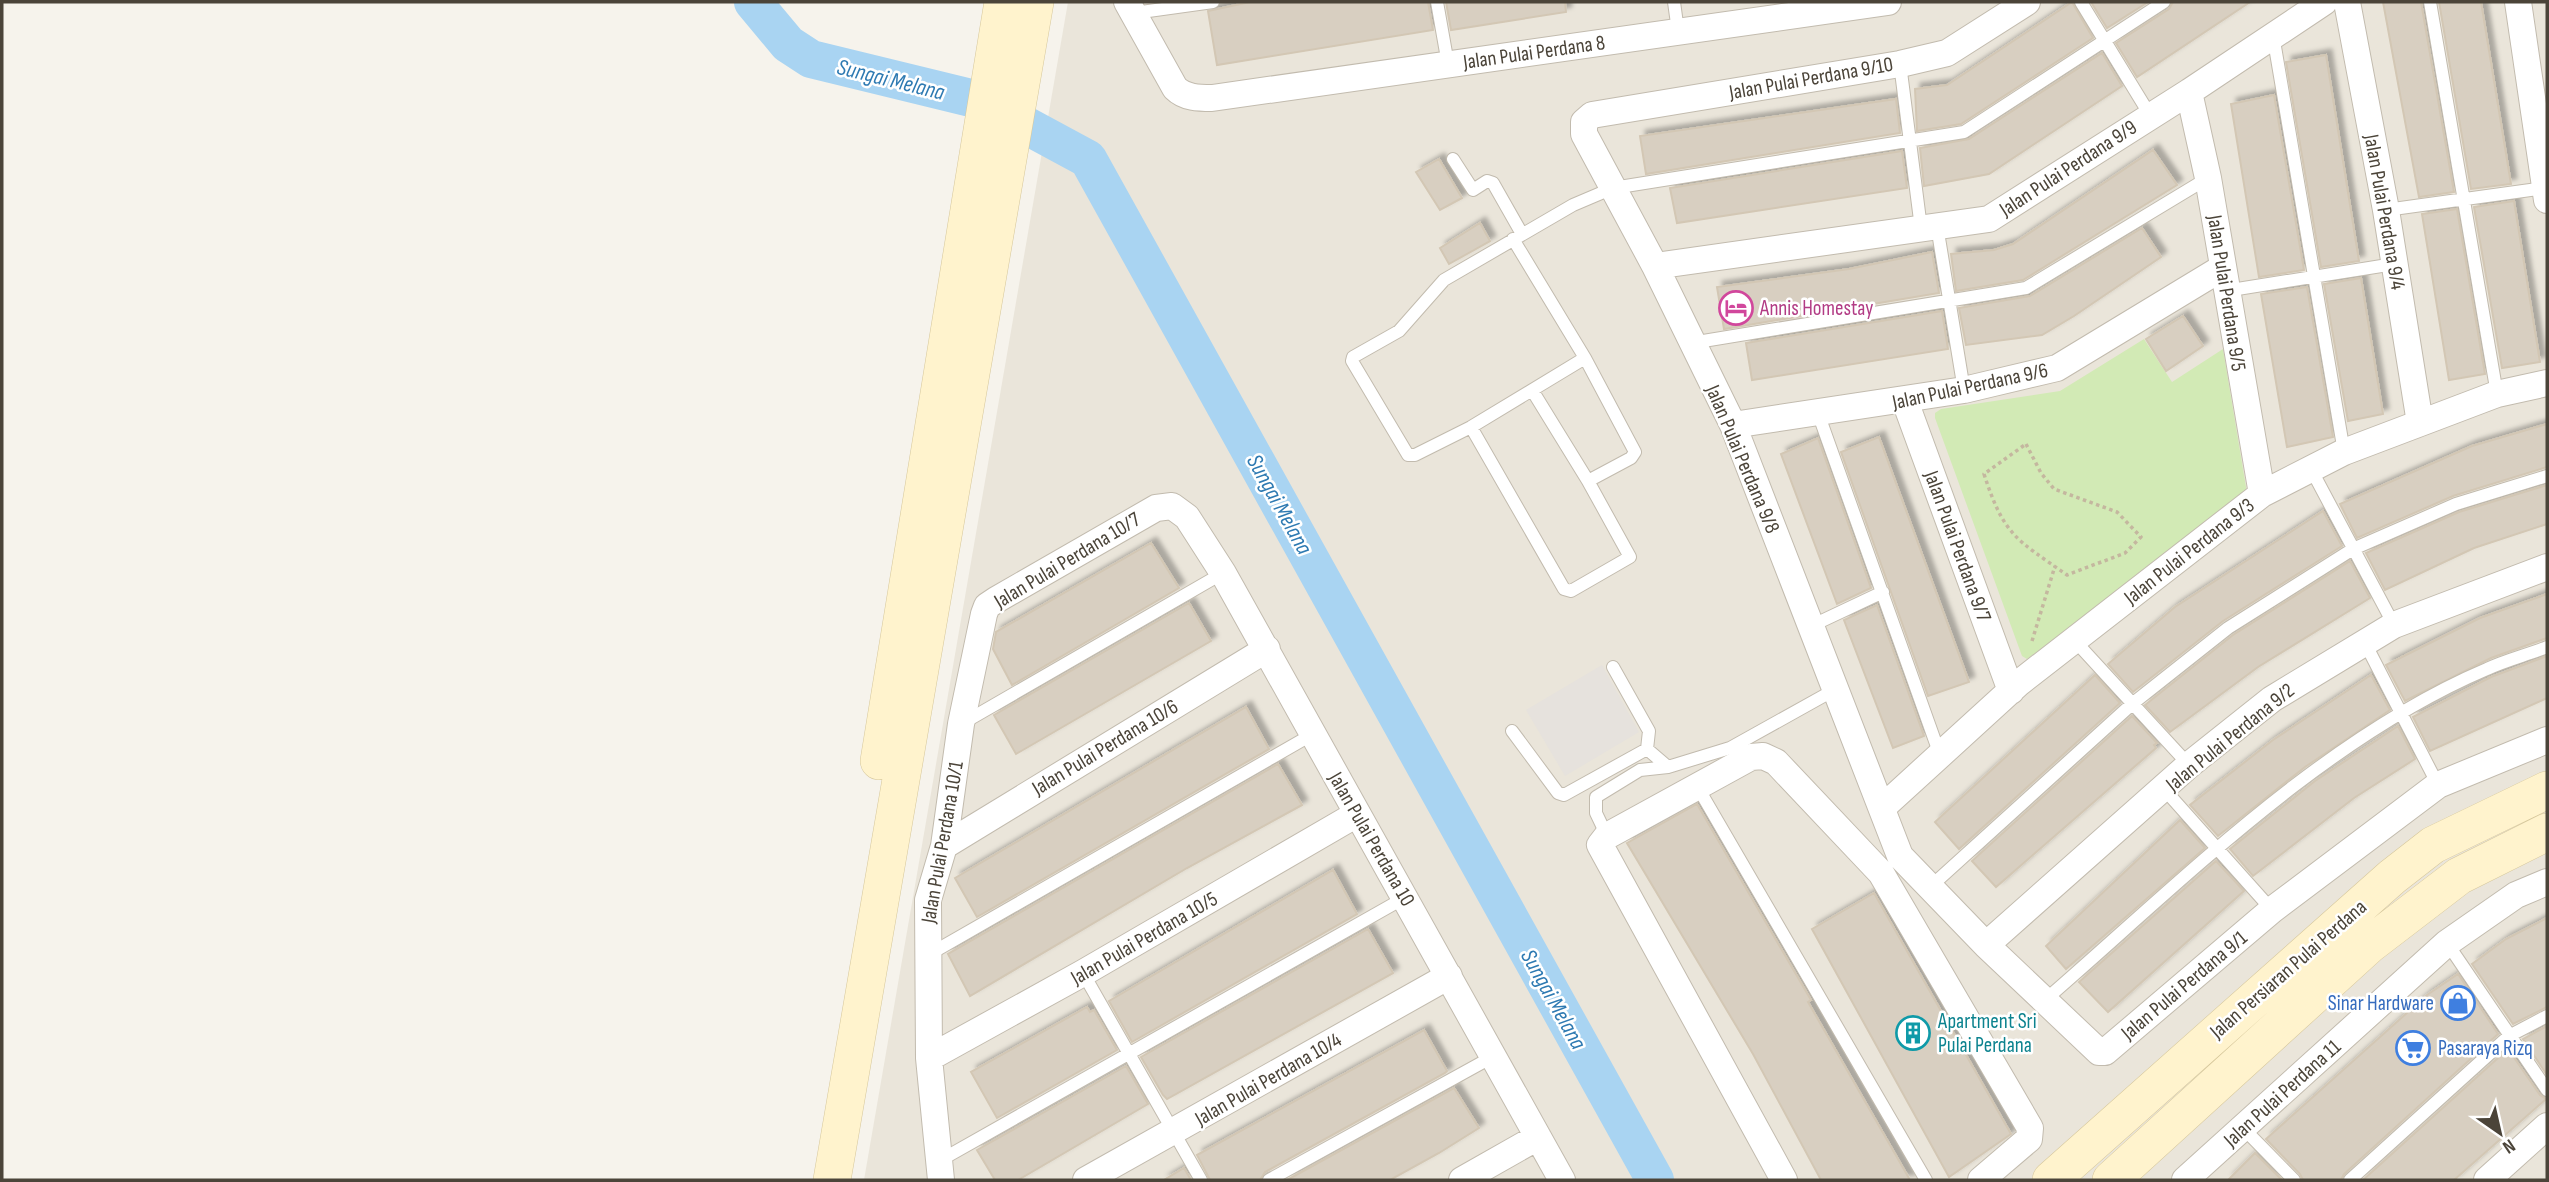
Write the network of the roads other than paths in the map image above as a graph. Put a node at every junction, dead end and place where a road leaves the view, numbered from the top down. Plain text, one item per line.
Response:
1 (1003, 2) edge
2 (1035, 2) edge
3 (1213, 2) edge
4 (1437, 2) edge
5 (1674, 2) edge
6 (1888, 2) edge
7 (2026, 2) edge
8 (2081, 2) edge
9 (2164, 2) edge
10 (2324, 2) edge
11 (2347, 2) edge
12 (2430, 2) edge
13 (2518, 2) edge
14 (1130, 8) edge
15 (1678, 31) junction
16 (2273, 35) junction
17 (2106, 41) junction
18 (1448, 64) junction
19 (1900, 64) junction
20 (1006, 88) junction
21 (2189, 92) junction
22 (2150, 115) junction
23 (1584, 122) joint
24 (1910, 142) junction
25 (1453, 159) dead end
26 (992, 171) junction
27 (2208, 178) junction
28 (1613, 188) junction
29 (2546, 194) edge
30 (2463, 200) junction
31 (2386, 210) junction
32 (1929, 227) junction
33 (1518, 237) junction
34 (2394, 264) junction
35 (1655, 266) junction
36 (2313, 277) junction
37 (2224, 279) junction
38 (1949, 300) junction
39 (1691, 343) junction
40 (1585, 358) junction
41 (2547, 383) edge
42 (1532, 390) junction
43 (1964, 390) junction
44 (2497, 394) junction
45 (1905, 401) junction
46 (1818, 413) junction
47 (2420, 423) junction
48 (1733, 425) junction
49 (1471, 427) junction
50 (2344, 452) junction
51 (2311, 469) junction
52 (2547, 476) edge
53 (1588, 481) junction
54 (2262, 494) junction
55 (1172, 506) joint
56 (2353, 548) junction
57 (2547, 567) edge
58 (1223, 573) junction
59 (1883, 592) junction
60 (2394, 625) junction
61 (1811, 626) junction
62 (979, 632) joint
63 (2075, 641) junction
64 (2364, 641) junction
65 (2547, 648) edge
66 (1267, 649) junction
67 (1613, 667) dead end
68 (2015, 687) junction
69 (1836, 689) junction
70 (2132, 704) junction
71 (2401, 714) junction
72 (961, 724) junction
73 (1512, 731) dead end
74 (1313, 734) junction
75 (2547, 740) edge
76 (1647, 749) junction
77 (1740, 752) junction
78 (1940, 755) junction
79 (2189, 765) junction
80 (1668, 766) junction
81 (2438, 785) junction
82 (1697, 786) junction
83 (2164, 789) junction
84 (2547, 790) edge
85 (1882, 808) junction
86 (1357, 814) junction
87 (2547, 832) edge
88 (1607, 836) junction
89 (944, 846) junction
90 (2219, 849) junction
91 (1891, 864) junction
92 (2547, 882) edge
93 (1929, 888) junction
94 (1406, 897) junction
95 (2272, 910) junction
96 (2447, 943) junction
97 (1986, 945) junction
98 (926, 956) junction
99 (1083, 974) junction
100 (1448, 976) junction
101 (2045, 1000) junction
102 (2547, 1016) edge
103 (2509, 1036) junction
104 (1128, 1052) junction
105 (1494, 1056) junction
106 (929, 1059) junction
107 (2547, 1090) edge
108 (2547, 1126) edge
109 (2243, 1128) junction
110 (1173, 1133) junction
111 (1538, 1137) junction
112 (940, 1171) edge
113 (809, 1180) edge
114 (832, 1180) edge
115 (1086, 1180) edge
116 (1201, 1180) edge
117 (1269, 1180) edge
118 (1462, 1180) edge
119 (1562, 1180) edge
120 (1784, 1180) edge
121 (1926, 1180) edge
122 (1981, 1180) edge
123 (2051, 1180) edge
124 (2111, 1180) edge
125 (2185, 1180) edge
126 (2294, 1180) edge
127 (2350, 1180) edge
128 (2487, 1180) edge

1 - 20 street
2 - 20 street
3 - 14 lane
4 - 18 lane
5 - 15 lane
6 - 15 street, Jalan Pulai Perdana 8
7 - 19 street, Jalan Pulai Perdana 9/10
8 - 17 lane
9 - 17 lane
10 - 16 street, Jalan Pulai Perdana 9/9
11 - 31 street, Jalan Pulai Perdana 9/4
12 - 30 lane
13 - 29 street
14 - 18 street, Jalan Pulai Perdana 8
15 - 18 street, Jalan Pulai Perdana 8
16 - 21 street, Jalan Pulai Perdana 9/9
16 - 36 lane
17 - 22 lane
17 - 24 lane
19 - 23 street, Jalan Pulai Perdana 9/10
19 - 24 lane
20 - 26 street
21 - 22 street, Jalan Pulai Perdana 9/9
21 - 27 street, Jalan Pulai Perdana 9/5
22 - 32 street, Jalan Pulai Perdana 9/9
23 - 28 street, Jalan Pulai Perdana 9/8
24 - 28 lane
24 - 32 lane
25 - 33 lane
26 - 113 street
26 - 114 street
27 - 37 street, Jalan Pulai Perdana 9/5
27 - 38 lane
28 - 33 lane
28 - 35 street, Jalan Pulai Perdana 9/8
29 - 30 lane
30 - 31 lane
30 - 44 lane
31 - 34 street, Jalan Pulai Perdana 9/4
32 - 35 street, Jalan Pulai Perdana 9/9
32 - 38 lane
33 - 40 lane
33 - 49 lane
34 - 36 lane
34 - 47 street, Jalan Pulai Perdana 9/4
35 - 39 street, Jalan Pulai Perdana 9/8
36 - 37 lane
36 - 50 lane
37 - 43 street, Jalan Pulai Perdana 9/6
37 - 54 street, Jalan Pulai Perdana 9/5
38 - 39 lane
38 - 43 lane
39 - 48 street, Jalan Pulai Perdana 9/8
40 - 42 lane
40 - 53 lane
41 - 44 street, Jalan Pulai Perdana 9/3
42 - 49 lane
42 - 53 lane
43 - 45 street, Jalan Pulai Perdana 9/6
44 - 47 street, Jalan Pulai Perdana 9/3
45 - 46 street, Jalan Pulai Perdana 9/6
45 - 68 street, Jalan Pulai Perdana 9/7
46 - 48 street, Jalan Pulai Perdana 9/6
46 - 59 lane
47 - 50 street, Jalan Pulai Perdana 9/3
48 - 61 street, Jalan Pulai Perdana 9/8
49 - 53 lane
50 - 51 street, Jalan Pulai Perdana 9/3
51 - 54 street, Jalan Pulai Perdana 9/3
51 - 56 lane
52 - 56 lane
54 - 63 street, Jalan Pulai Perdana 9/3
55 - 58 street, Jalan Pulai Perdana 10
55 - 62 street, Jalan Pulai Perdana 10/7
56 - 60 lane
56 - 70 lane
57 - 60 street, Jalan Pulai Perdana 9/2
58 - 66 street, Jalan Pulai Perdana 10
58 - 72 lane
59 - 61 lane
59 - 78 lane
60 - 64 street, Jalan Pulai Perdana 9/2
61 - 69 street, Jalan Pulai Perdana 9/8
62 - 72 street, Jalan Pulai Perdana 10/1
63 - 68 street, Jalan Pulai Perdana 9/3
63 - 70 lane
64 - 71 lane
64 - 79 street, Jalan Pulai Perdana 9/2
65 - 71 lane
66 - 74 street, Jalan Pulai Perdana 10
66 - 89 street, Jalan Pulai Perdana 10/6
67 - 76 lane
68 - 78 street, Jalan Pulai Perdana 9/3
69 - 77 lane
69 - 85 street, Jalan Pulai Perdana 9/8
70 - 79 lane
70 - 93 lane
71 - 81 lane
71 - 90 lane
72 - 89 street, Jalan Pulai Perdana 10/1
73 - 76 lane
74 - 86 street, Jalan Pulai Perdana 10
74 - 98 lane
75 - 81 street, Jalan Pulai Perdana 9/1
76 - 80 lane
77 - 80 lane
77 - 82 street
77 - 91 street
78 - 85 street, Jalan Pulai Perdana 9/3
79 - 83 street, Jalan Pulai Perdana 9/2
80 - 88 lane
81 - 95 street, Jalan Pulai Perdana 9/1
82 - 88 street
82 - 121 lane
83 - 90 lane
83 - 97 street, Jalan Pulai Perdana 9/2
84 - 123 street, Jalan Persiaran Pulai Perdana
85 - 91 street, Jalan Pulai Perdana 9/1
86 - 94 street, Jalan Pulai Perdana 10
86 - 99 street, Jalan Pulai Perdana 10/5
87 - 124 street, Jalan Persiaran Pulai Perdana
88 - 120 street
89 - 98 street, Jalan Pulai Perdana 10/1
90 - 95 lane
90 - 101 lane
91 - 93 street, Jalan Pulai Perdana 9/1
91 - 122 street
92 - 96 street, Jalan Pulai Perdana 11
93 - 97 street, Jalan Pulai Perdana 9/1
94 - 100 street, Jalan Pulai Perdana 10
94 - 104 lane
95 - 101 street, Jalan Pulai Perdana 9/1
96 - 103 lane
96 - 109 street, Jalan Pulai Perdana 11
97 - 101 street, Jalan Pulai Perdana 9/1
98 - 106 street, Jalan Pulai Perdana 10/1
99 - 104 lane
99 - 106 street, Jalan Pulai Perdana 10/5
100 - 105 street, Jalan Pulai Perdana 10
100 - 110 street, Jalan Pulai Perdana 10/4
102 - 103 lane
103 - 107 lane
103 - 127 lane
104 - 110 lane
104 - 112 lane
105 - 111 street, Jalan Pulai Perdana 10
105 - 117 lane
106 - 112 street, Jalan Pulai Perdana 10/1
108 - 128 street
109 - 125 street, Jalan Pulai Perdana 11
109 - 126 lane
110 - 115 street, Jalan Pulai Perdana 10/4
110 - 116 lane
111 - 118 street
111 - 119 street, Jalan Pulai Perdana 10

